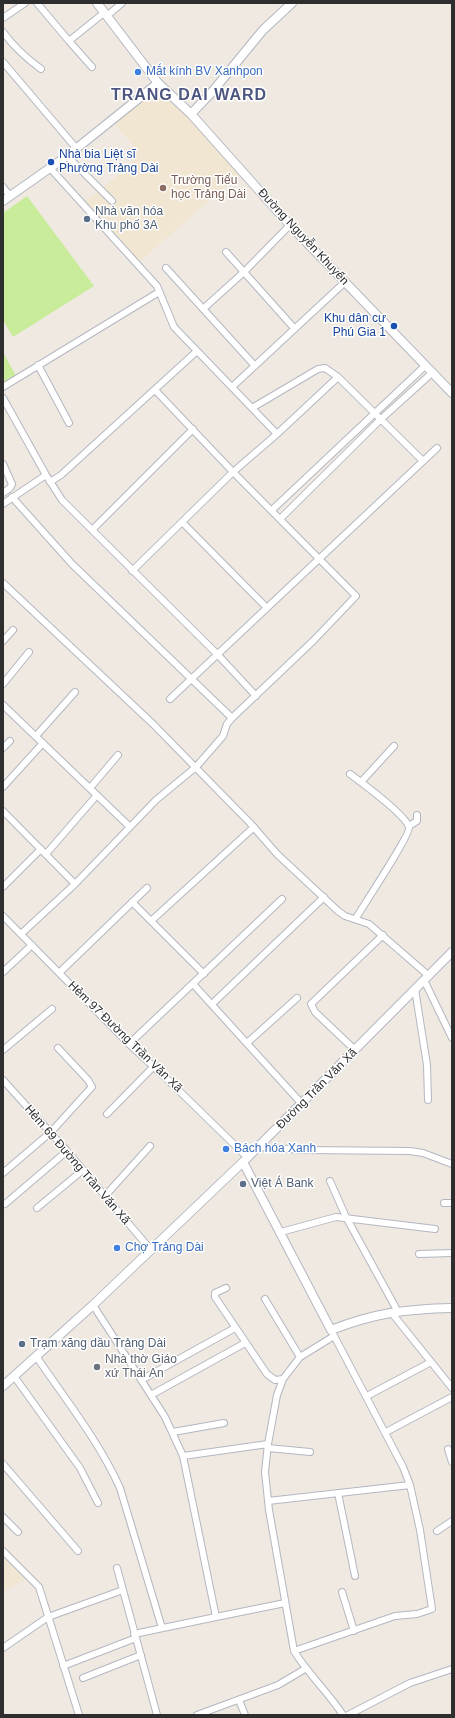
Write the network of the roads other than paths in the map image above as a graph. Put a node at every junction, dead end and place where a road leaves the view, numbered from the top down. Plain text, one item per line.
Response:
1 (25, 3) edge
2 (37, 3) edge
3 (97, 3) edge
4 (122, 3) edge
5 (292, 3) edge
6 (106, 14) junction
7 (3, 18) edge
8 (3, 32) edge
9 (69, 41) junction
10 (3, 62) edge
11 (92, 67) dead end
12 (41, 69) dead end
13 (158, 83) junction
14 (191, 114) junction
15 (76, 148) junction
16 (67, 156) junction
17 (50, 168) junction
18 (3, 187) edge
19 (10, 196) junction
20 (3, 200) edge
21 (112, 201) dead end
22 (290, 225) junction
23 (226, 252) dead end
24 (166, 268) dead end
25 (244, 272) junction
26 (345, 282) junction
27 (159, 292) junction
28 (203, 309) junction
29 (294, 328) junction
30 (197, 351) junction
31 (38, 365) junction
32 (426, 365) junction
33 (255, 366) junction
34 (432, 372) junction
35 (338, 377) junction
36 (3, 387) edge
37 (232, 387) junction
38 (155, 390) junction
39 (452, 393) edge
40 (3, 398) edge
41 (252, 408) junction
42 (374, 413) junction
43 (380, 420) junction
44 (69, 423) dead end
45 (193, 429) junction
46 (277, 434) junction
47 (437, 448) dead end
48 (423, 461) junction
49 (3, 464) edge
50 (233, 472) junction
51 (46, 475) junction
52 (50, 482) junction
53 (3, 493) edge
54 (12, 497) junction
55 (3, 504) edge
56 (272, 510) junction
57 (280, 519) junction
58 (183, 523) junction
59 (92, 530) junction
60 (320, 559) junction
61 (132, 571) junction
62 (3, 583) edge
63 (267, 608) junction
64 (14, 630) dead end
65 (3, 641) edge
66 (29, 652) dead end
67 (218, 655) junction
68 (192, 679) junction
69 (3, 684) edge
70 (76, 692) dead end
71 (256, 696) junction
72 (170, 699) dead end
73 (3, 705) edge
74 (232, 718) junction
75 (36, 736) junction
76 (10, 741) dead end
77 (43, 743) junction
78 (394, 746) dead end
79 (3, 748) edge
80 (118, 755) dead end
81 (196, 767) junction
82 (350, 774) dead end
83 (361, 782) junction
84 (3, 787) edge
85 (90, 788) junction
86 (97, 795) junction
87 (4, 815) edge
88 (423, 825) dead end
89 (409, 826) junction
90 (254, 827) junction
91 (130, 828) junction
92 (41, 849) junction
93 (46, 854) junction
94 (75, 884) junction
95 (3, 887) edge
96 (146, 888) dead end
97 (324, 897) junction
98 (282, 899) dead end
99 (132, 902) junction
100 (3, 916) edge
101 (356, 918) junction
102 (151, 921) junction
103 (21, 934) junction
104 (383, 935) junction
105 (32, 945) junction
106 (452, 952) edge
107 (3, 972) edge
108 (59, 973) junction
109 (204, 974) junction
110 (426, 978) junction
111 (193, 984) junction
112 (415, 989) junction
113 (297, 998) dead end
114 (212, 1004) junction
115 (52, 1009) dead end
116 (452, 1038) edge
117 (247, 1043) junction
118 (129, 1044) junction
119 (58, 1048) dead end
120 (3, 1050) edge
121 (355, 1050) junction
122 (154, 1066) junction
123 (3, 1080) edge
124 (428, 1100) dead end
125 (302, 1104) junction
126 (107, 1114) dead end
127 (51, 1132) junction
128 (150, 1146) dead end
129 (259, 1146) junction
130 (67, 1151) junction
131 (246, 1160) junction
132 (452, 1164) edge
133 (83, 1170) junction
134 (3, 1173) edge
135 (330, 1181) dead end
136 (105, 1196) junction
137 (444, 1203) dead end
138 (452, 1203) edge
139 (5, 1204) dead end
140 (37, 1208) dead end
141 (346, 1217) junction
142 (435, 1229) dead end
143 (281, 1232) junction
144 (151, 1250) junction
145 (452, 1253) edge
146 (419, 1254) dead end
147 (226, 1288) dead end
148 (265, 1299) dead end
149 (93, 1305) junction
150 (452, 1308) edge
151 (394, 1311) junction
152 (235, 1328) junction
153 (333, 1333) junction
154 (245, 1343) junction
155 (36, 1356) junction
156 (300, 1357) junction
157 (432, 1362) junction
158 (14, 1376) junction
159 (283, 1379) junction
160 (141, 1380) junction
161 (451, 1384) edge
162 (3, 1386) edge
163 (151, 1396) junction
164 (367, 1396) junction
165 (452, 1397) edge
166 (224, 1423) dead end
167 (174, 1432) junction
168 (386, 1432) junction
169 (268, 1446) junction
170 (448, 1449) dead end
171 (310, 1452) dead end
172 (183, 1456) junction
173 (452, 1462) edge
174 (3, 1464) edge
175 (410, 1485) junction
176 (338, 1493) junction
177 (268, 1501) junction
178 (98, 1503) dead end
179 (3, 1517) edge
180 (452, 1521) edge
181 (437, 1531) dead end
182 (18, 1532) dead end
183 (3, 1551) edge
184 (78, 1551) dead end
185 (117, 1568) dead end
186 (355, 1576) dead end
187 (123, 1590) junction
188 (342, 1592) dead end
189 (284, 1603) junction
190 (48, 1617) junction
191 (216, 1617) junction
192 (162, 1628) junction
193 (354, 1631) junction
194 (135, 1636) junction
195 (3, 1648) edge
196 (294, 1652) junction
197 (141, 1655) junction
198 (63, 1666) junction
199 (305, 1668) junction
200 (452, 1669) edge
201 (83, 1678) dead end
202 (239, 1700) junction
203 (79, 1715) edge
204 (157, 1715) edge
205 (197, 1715) edge
206 (245, 1715) edge
207 (343, 1715) edge
208 (348, 1715) edge

1 - 7 street
2 - 9 street
3 - 6 street, Đường Nguyễn Khuyến
4 - 6 street
5 - 14 street
6 - 9 street
6 - 13 street, Đường Nguyễn Khuyến
8 - 12 street
9 - 11 street
10 - 15 street
13 - 14 street, Đường Nguyễn Khuyến
13 - 15 street
14 - 22 street, Đường Nguyễn Khuyến
15 - 16 street
16 - 17 street
16 - 21 street
17 - 19 street
17 - 27 street
18 - 19 street
19 - 20 street
22 - 25 street
22 - 26 street, Đường Nguyễn Khuyến
23 - 25 street
24 - 28 street
25 - 28 street
25 - 29 street
26 - 29 street
26 - 32 street, Đường Nguyễn Khuyến
27 - 30 street
27 - 31 street
28 - 33 street
29 - 33 street
30 - 37 street
30 - 38 street
31 - 36 street
31 - 44 street
32 - 34 street, Đường Nguyễn Khuyến
32 - 42 street
33 - 37 street
34 - 39 street, Đường Nguyễn Khuyến
34 - 43 street
35 - 41 street
35 - 42 street
35 - 46 street
37 - 41 street
38 - 45 street
38 - 52 street
40 - 51 street
41 - 46 street
42 - 43 street
42 - 56 street
43 - 48 street
43 - 57 street
45 - 50 street
45 - 59 street
46 - 50 street
47 - 48 street
48 - 60 street
49 - 53 street
50 - 56 street
50 - 58 street
51 - 52 street
51 - 54 street
52 - 59 street
54 - 55 street
54 - 68 street
56 - 57 street
57 - 60 street
58 - 61 street
58 - 63 street
59 - 61 street
60 - 63 street
60 - 71 street
61 - 67 street
62 - 81 street
63 - 67 street
64 - 65 street
66 - 69 street
67 - 68 street
67 - 71 street
68 - 72 street
68 - 74 street
70 - 75 street
71 - 74 street
73 - 75 street
74 - 81 street
75 - 77 street
76 - 79 street
77 - 84 street
77 - 85 street
78 - 83 street
80 - 85 street
81 - 90 street
81 - 91 street
82 - 83 street
83 - 89 street
85 - 86 street
86 - 91 street
86 - 93 street
87 - 92 street
88 - 89 street
89 - 101 street
90 - 97 street
90 - 102 street
91 - 94 street
92 - 93 street
92 - 95 street
93 - 94 street
94 - 103 street
96 - 99 street
97 - 101 street
97 - 114 street
98 - 109 street
99 - 102 street
99 - 108 street
100 - 103 street, Hẻm 97 Đường Trần Văn Xã
101 - 104 street
102 - 109 street
103 - 105 street, Hẻm 97 Đường Trần Văn Xã
104 - 110 street
104 - 121 street
105 - 107 street
105 - 108 street, Hẻm 97 Đường Trần Văn Xã
106 - 110 street, Đường Trần Văn Xã
108 - 118 street, Hẻm 97 Đường Trần Văn Xã
109 - 111 street
110 - 112 street, Đường Trần Văn Xã
110 - 116 street
111 - 114 street
111 - 118 street
112 - 121 street, Đường Trần Văn Xã
112 - 124 street
113 - 117 street
114 - 117 street
115 - 120 street
117 - 125 street
118 - 122 street, Hẻm 97 Đường Trần Văn Xã
119 - 127 street
121 - 125 street, Đường Trần Văn Xã
122 - 126 street
122 - 131 street, Hẻm 97 Đường Trần Văn Xã
123 - 127 street, Hẻm 69 Đường Trần Văn Xã
125 - 129 street, Đường Trần Văn Xã
127 - 130 street, Hẻm 69 Đường Trần Văn Xã
127 - 134 street
128 - 136 street
129 - 131 street, Đường Trần Văn Xã
129 - 132 street
130 - 133 street, Hẻm 69 Đường Trần Văn Xã
130 - 139 street
131 - 143 street
131 - 144 street, Đường Trần Văn Xã
133 - 136 street, Hẻm 69 Đường Trần Văn Xã
133 - 140 street
135 - 141 street
136 - 144 street, Hẻm 69 Đường Trần Văn Xã
137 - 138 street
141 - 142 street
141 - 143 street
141 - 151 street
143 - 153 street
144 - 149 street, Đường Trần Văn Xã
145 - 146 street
147 - 152 street
148 - 156 street
149 - 155 street, Đường Trần Văn Xã
149 - 160 street
150 - 151 street
151 - 153 street
151 - 157 street
152 - 154 street
152 - 160 street
153 - 156 street
153 - 164 street
154 - 159 street
154 - 163 street
155 - 158 street, Đường Trần Văn Xã
155 - 192 street
156 - 159 street
157 - 161 street
157 - 164 street
158 - 162 street, Đường Trần Văn Xã
158 - 178 street
159 - 169 street
160 - 163 street
163 - 167 street
164 - 168 street
165 - 168 street
166 - 167 street
167 - 172 street
168 - 175 street
169 - 171 street
169 - 172 street
169 - 177 street
170 - 173 street
172 - 191 street
174 - 184 street
175 - 176 street
175 - 193 street
176 - 177 street
176 - 186 street
177 - 189 street
179 - 182 street
180 - 181 street
183 - 190 street
185 - 187 street
187 - 190 street
187 - 194 street
188 - 193 street
189 - 191 street
189 - 196 street
190 - 195 street
190 - 198 street
191 - 192 street
192 - 194 street
193 - 196 street
194 - 197 street
194 - 198 street
196 - 199 street
197 - 201 street
197 - 204 street
198 - 203 street
199 - 202 street
199 - 207 street
200 - 208 street
202 - 205 street
202 - 206 street

